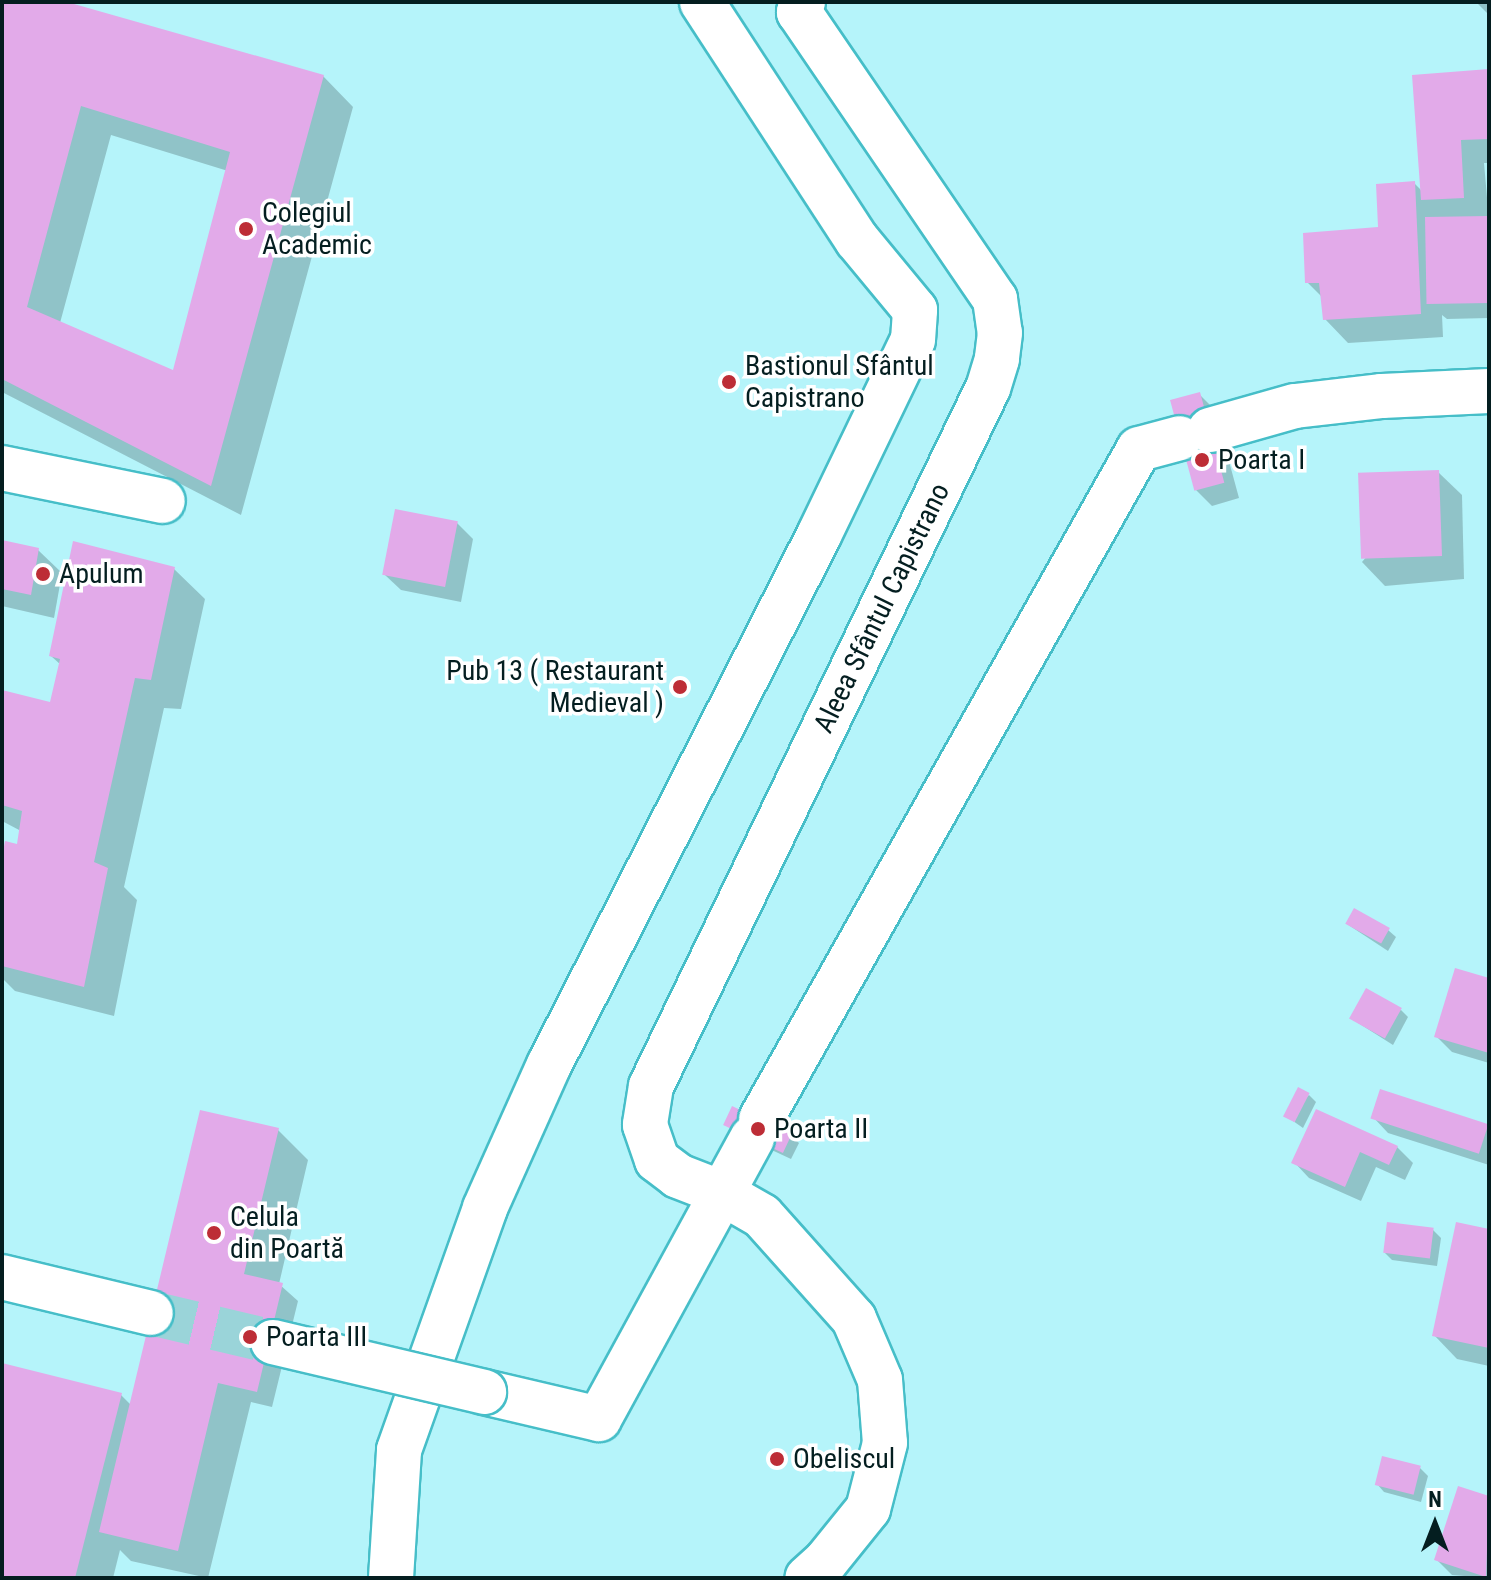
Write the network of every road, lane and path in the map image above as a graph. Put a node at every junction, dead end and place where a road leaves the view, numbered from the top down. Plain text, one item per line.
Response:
1 (702, 2) edge
2 (801, 7) edge
3 (1489, 391) edge
4 (2, 468) edge
5 (163, 501) dead end
6 (722, 1193) junction
7 (2, 1277) edge
8 (143, 1312) tunnel mouth
9 (271, 1342) tunnel mouth
10 (391, 1578) edge
11 (807, 1578) edge

1 - 10 street
2 - 6 street, Aleea Sfântul Capistrano
3 - 6 street
4 - 5 street
6 - 9 street, bridge
6 - 11 street, Aleea Sfântul Capistrano
7 - 8 street

